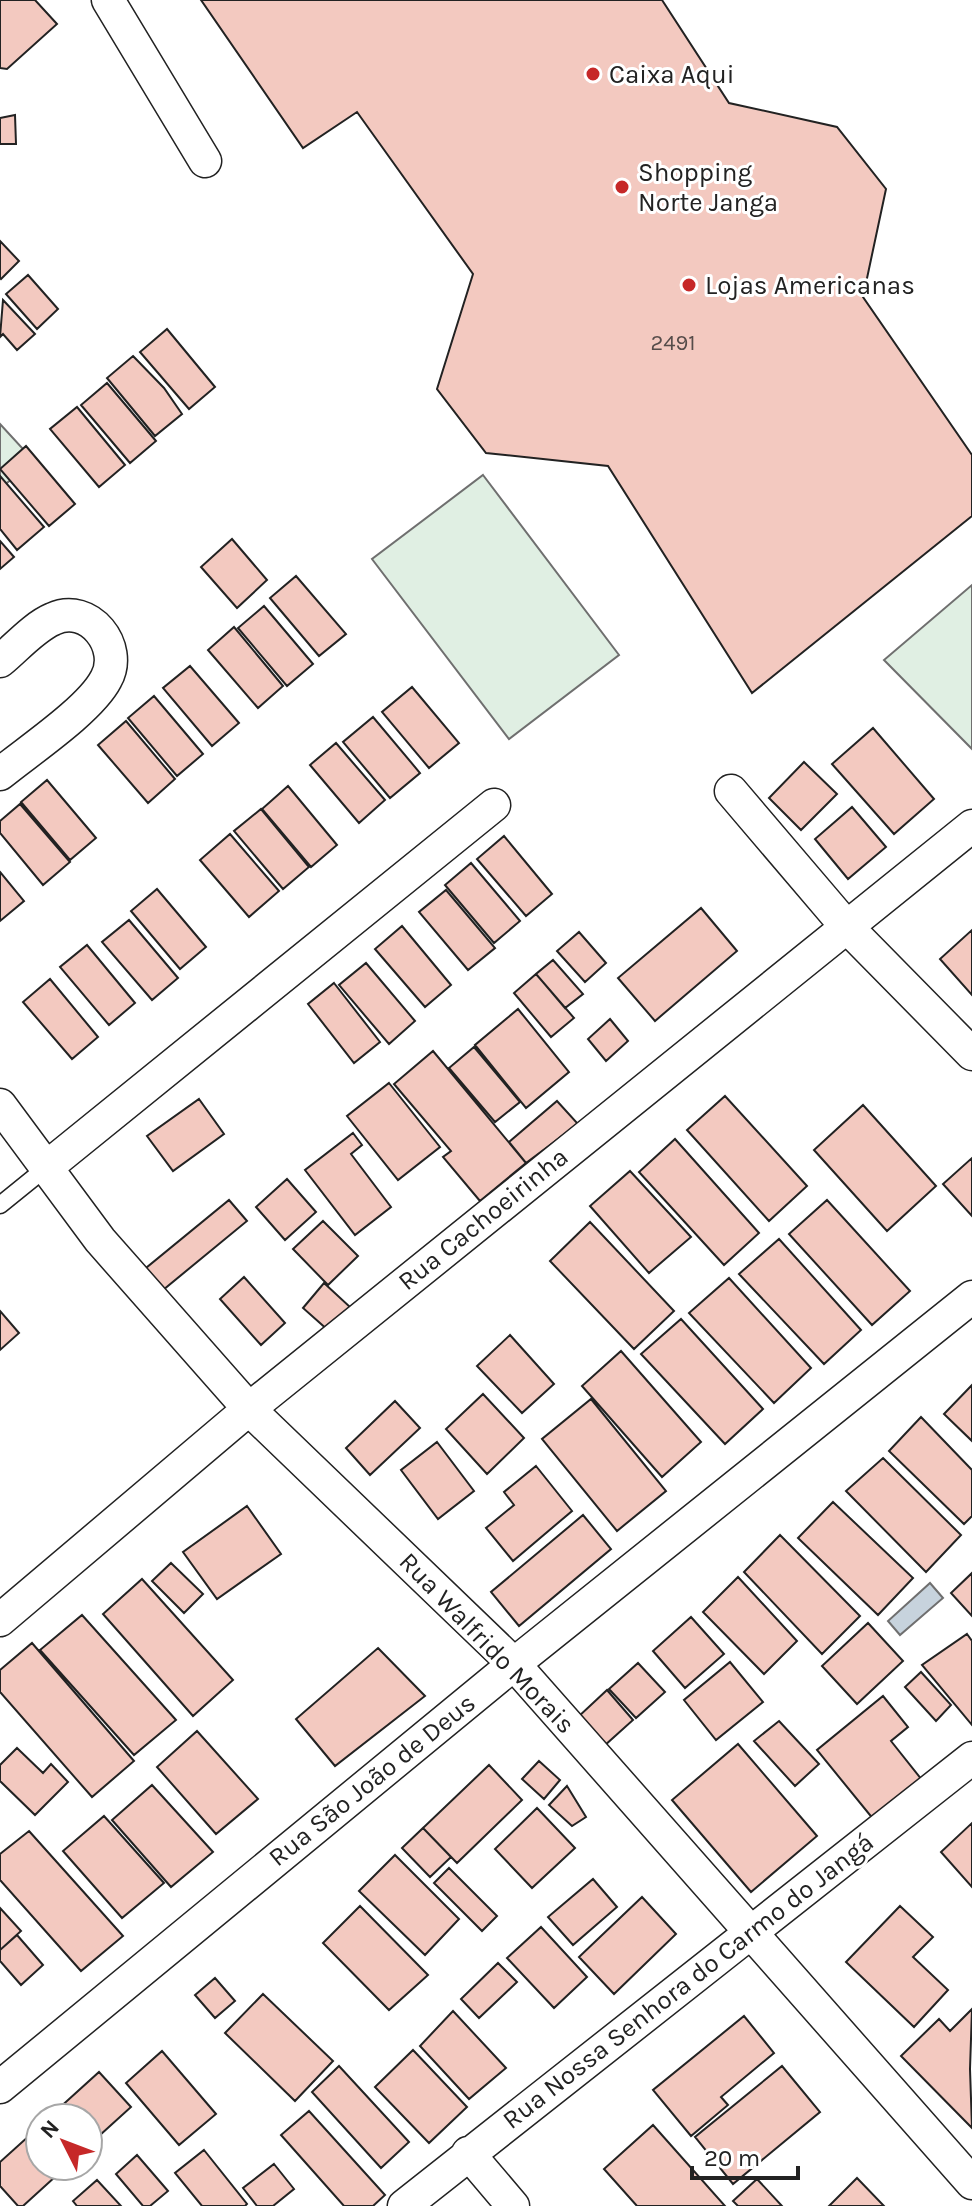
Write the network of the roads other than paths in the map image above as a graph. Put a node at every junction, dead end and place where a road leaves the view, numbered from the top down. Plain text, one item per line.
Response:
1 (108, 0) edge
2 (205, 161) dead end
3 (0, 661) edge
4 (0, 774) edge
5 (731, 791) dead end
6 (494, 805) dead end
7 (972, 826) edge
8 (846, 926) junction
9 (972, 1054) edge
10 (0, 1105) edge
11 (47, 1167) junction
12 (0, 1205) edge
13 (972, 1297) edge
14 (249, 1409) junction
15 (0, 1620) edge
16 (514, 1664) junction
17 (972, 1758) edge
18 (752, 1933) junction
19 (0, 2087) edge
20 (468, 2153) junction
21 (972, 2183) edge
22 (404, 2206) edge
23 (513, 2206) edge

1 - 2 street
3 - 4 street
5 - 8 street
6 - 11 street
7 - 8 street, Rua Cachoeirinha
8 - 9 street
8 - 14 street, Rua Cachoeirinha
10 - 11 street, Rua Walfrido Morais
11 - 12 lane
11 - 14 street, Rua Walfrido Morais
13 - 16 street, Rua São João de Deus
14 - 15 street, Rua Cachoeirinha
14 - 16 street, Rua Walfrido Morais
16 - 18 street, Rua Walfrido Morais
16 - 19 street, Rua São João de Deus
17 - 18 street, Rua Nossa Senhora do Carmo do Jangá
18 - 20 street, Rua Nossa Senhora do Carmo do Jangá
18 - 21 street, Rua Walfrido Morais
20 - 22 street, Rua Nossa Senhora do Carmo do Jangá
20 - 23 street

